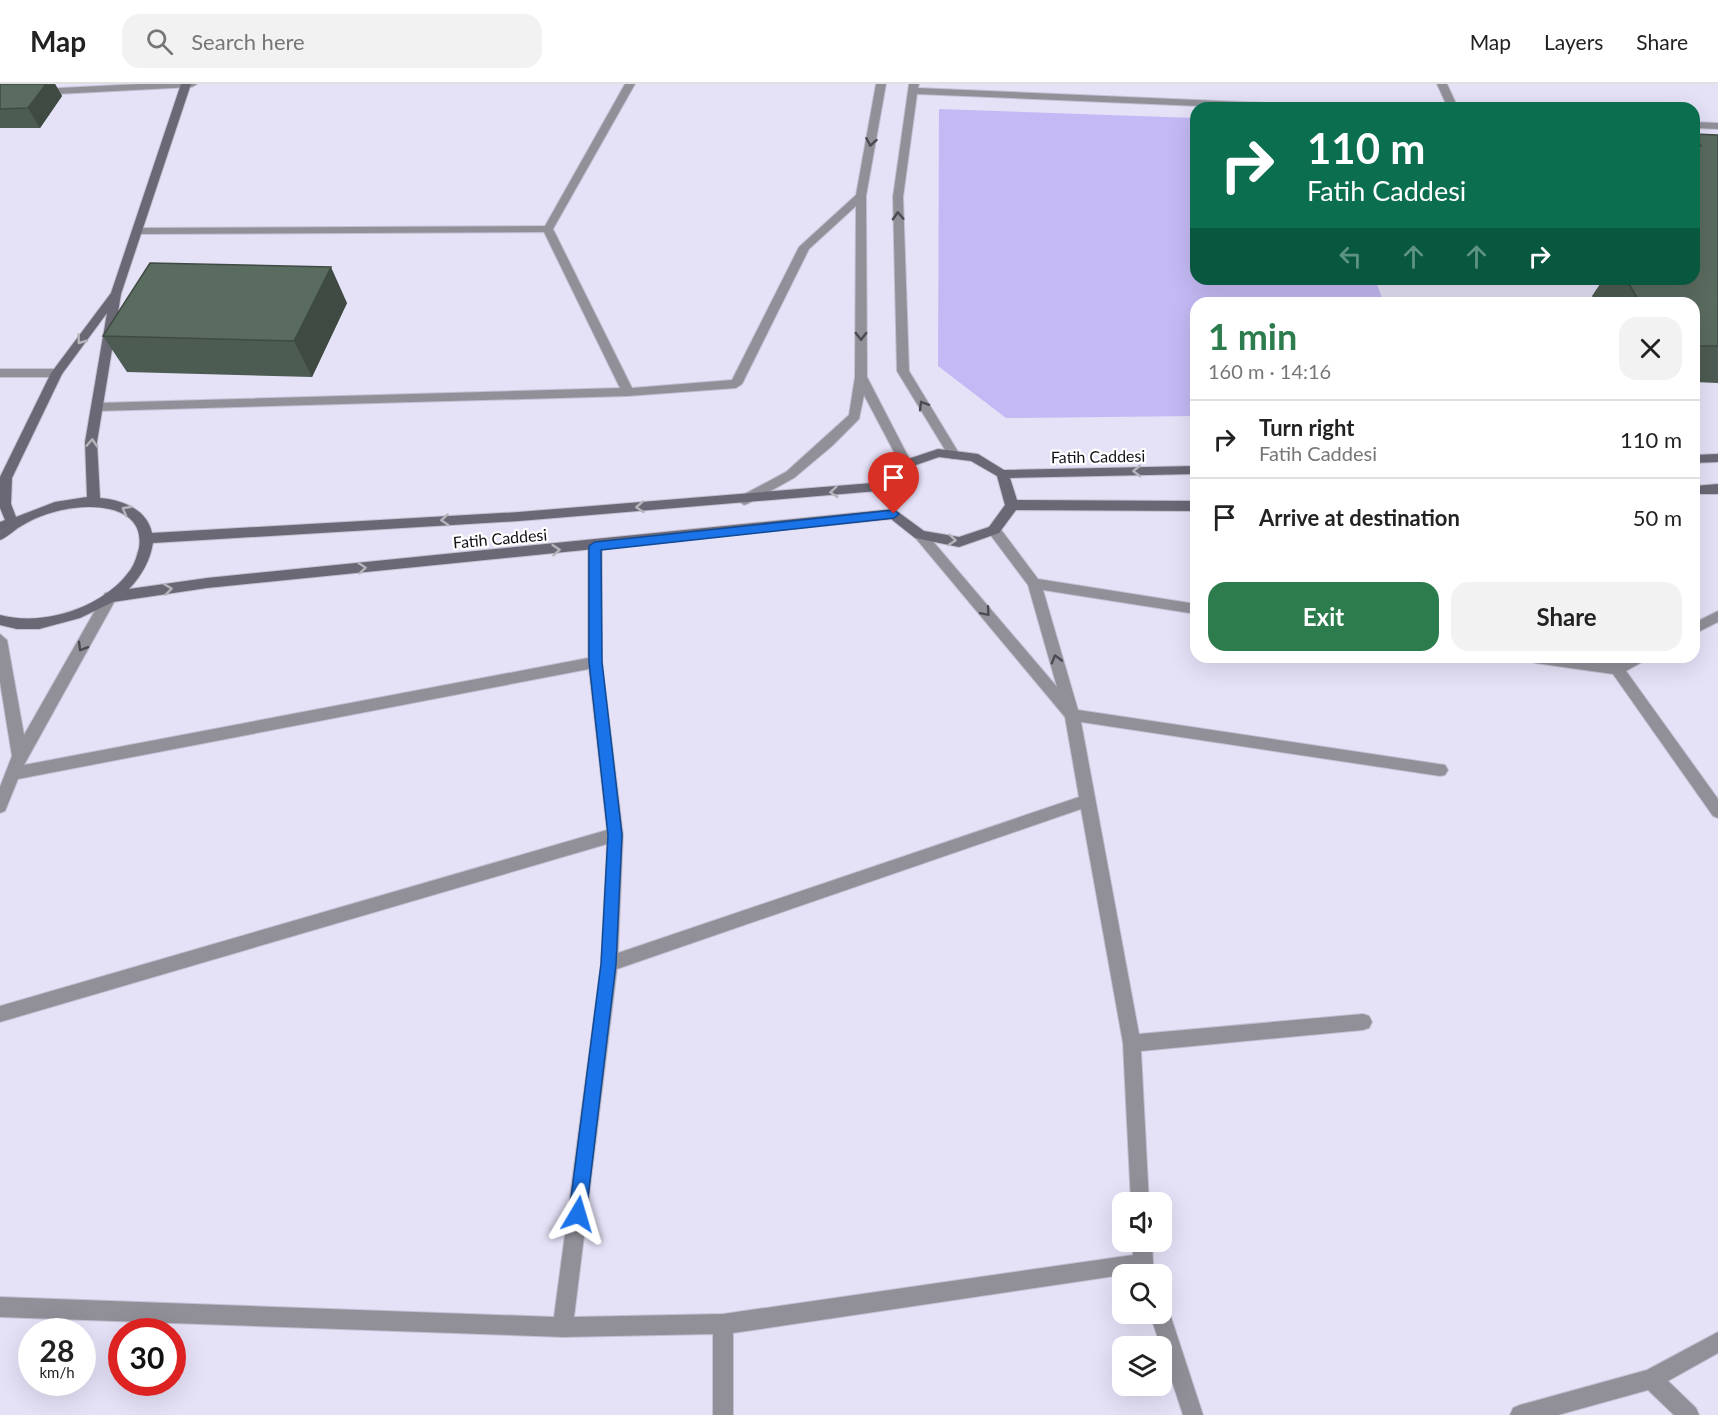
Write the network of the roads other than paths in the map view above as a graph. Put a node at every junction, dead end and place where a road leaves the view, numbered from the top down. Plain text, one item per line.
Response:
1 (186, 84) edge
2 (192, 84) edge
3 (630, 84) edge
4 (881, 84) edge
5 (1442, 84) edge
6 (914, 87) edge
7 (0, 94) edge
8 (1197, 102) edge
9 (1450, 102) edge
10 (1700, 125) edge
11 (1718, 126) edge
12 (861, 196) junction
13 (548, 229) junction
14 (138, 231) junction
15 (116, 294) junction
16 (0, 373) edge
17 (57, 373) junction
18 (861, 377) junction
19 (628, 392) junction
20 (98, 407) junction
21 (954, 455) junction
22 (1718, 458) edge
23 (1700, 459) edge
24 (906, 464) junction
25 (1190, 470) edge
26 (1002, 474) junction
27 (1718, 489) edge
28 (1700, 490) edge
29 (744, 500) junction
30 (891, 500) junction
31 (94, 501) junction
32 (1012, 505) junction
33 (1190, 506) edge
34 (7, 525) edge
35 (994, 530) junction
36 (0, 535) edge
37 (920, 535) junction
38 (148, 538) junction
39 (595, 546) junction
40 (1034, 583) junction
41 (110, 597) junction
42 (1190, 608) edge
43 (1718, 616) edge
44 (0, 620) edge
45 (1700, 626) edge
46 (0, 640) edge
47 (595, 662) junction
48 (1576, 663) edge
49 (1628, 663) edge
50 (1617, 669) junction
51 (1072, 715) junction
52 (20, 756) junction
53 (1440, 770) dead end
54 (12, 774) junction
55 (1086, 801) junction
56 (0, 806) edge
57 (1718, 811) edge
58 (615, 835) junction
59 (609, 964) junction
60 (0, 1014) edge
61 (1363, 1022) dead end
62 (1132, 1043) junction
63 (1139, 1192) edge
64 (1112, 1273) edge
65 (0, 1307) edge
66 (723, 1324) junction
67 (1163, 1324) edge
68 (563, 1328) junction
69 (1718, 1341) edge
70 (1651, 1379) junction
71 (723, 1415) edge
72 (1193, 1415) edge
73 (1520, 1415) edge
74 (1689, 1415) edge

1 - 2 street
1 - 7 street
1 - 14 main road
3 - 13 street
4 -> 12 street
5 - 9 street
6 - 8 street
21 -> 6 street
10 - 11 street
12 -> 18 street
12 - 19 street
13 - 14 street
13 - 19 street
14 - 15 main road
15 -> 17 main road
15 - 20 main road
16 - 17 street
17 - 34 main road
18 - 24 street
18 - 29 street
19 - 20 street
31 -> 20 main road
21 - 24 main road
21 - 26 main road
22 - 23 main road
24 - 30 main road
25 -> 26 main road, Fatih Caddesi
26 - 32 main road
27 - 28 main road
30 -> 29 main road, Fatih Caddesi
29 -> 38 main road, Fatih Caddesi
30 - 37 main road
30 - 39 main road, Fatih Caddesi
31 - 34 main road
38 -> 31 main road
32 - 33 main road
32 - 35 main road
34 - 36 main road
37 -> 35 main road
35 - 40 street
37 -> 51 street
38 - 41 main road
41 -> 39 main road, Fatih Caddesi
39 - 47 street
40 - 42 street
51 -> 40 street
41 - 44 main road
41 -> 52 street
43 - 45 street
46 - 52 street
47 - 54 street
47 - 58 street
48 - 50 street
49 - 50 street
50 - 57 street
51 - 53 street
51 - 55 street
52 - 54 street
54 - 56 street
55 - 59 street
55 - 62 street
58 - 59 street
58 - 60 street
59 - 68 street
61 - 62 street
62 - 63 street
64 - 66 street
65 - 68 street
66 - 68 street
66 - 71 street
67 - 72 street
69 - 70 street
70 - 73 street
70 - 74 street

